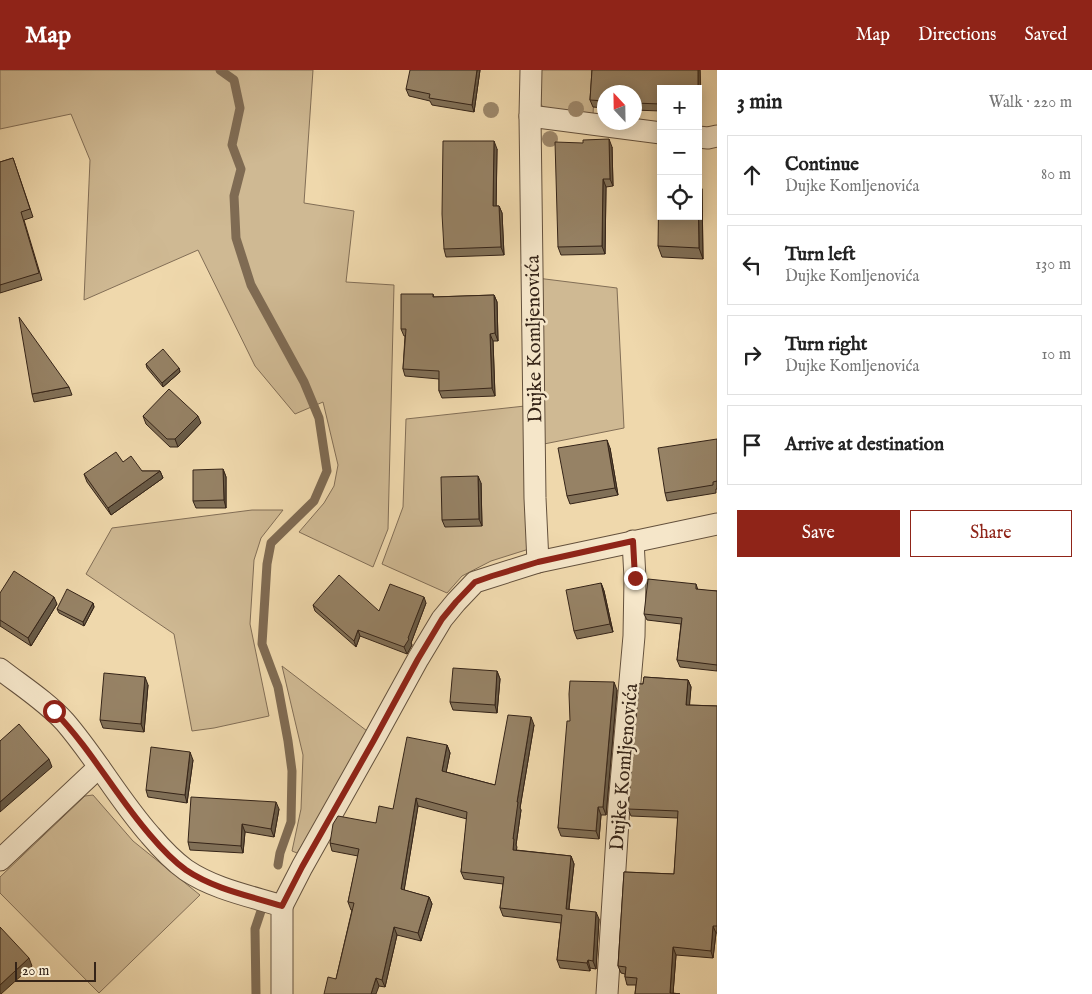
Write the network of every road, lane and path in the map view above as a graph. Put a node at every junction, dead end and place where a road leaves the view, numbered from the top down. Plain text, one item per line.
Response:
1 (531, 70) edge
2 (530, 116) junction
3 (657, 132) edge
4 (717, 136) edge
5 (702, 137) edge
6 (717, 524) edge
7 (633, 541) junction
8 (538, 562) junction
9 (0, 669) edge
10 (99, 767) junction
11 (0, 860) edge
12 (282, 906) junction
13 (282, 994) edge
14 (607, 994) edge

1 - 2 street, Dujke Komljenovića
2 - 3 street
2 - 8 street, Dujke Komljenovića
4 - 5 street
6 - 7 street
7 - 8 street
7 - 14 street, Dujke Komljenovića
8 - 12 street
9 - 10 street
10 - 11 street
10 - 12 street
12 - 13 street

